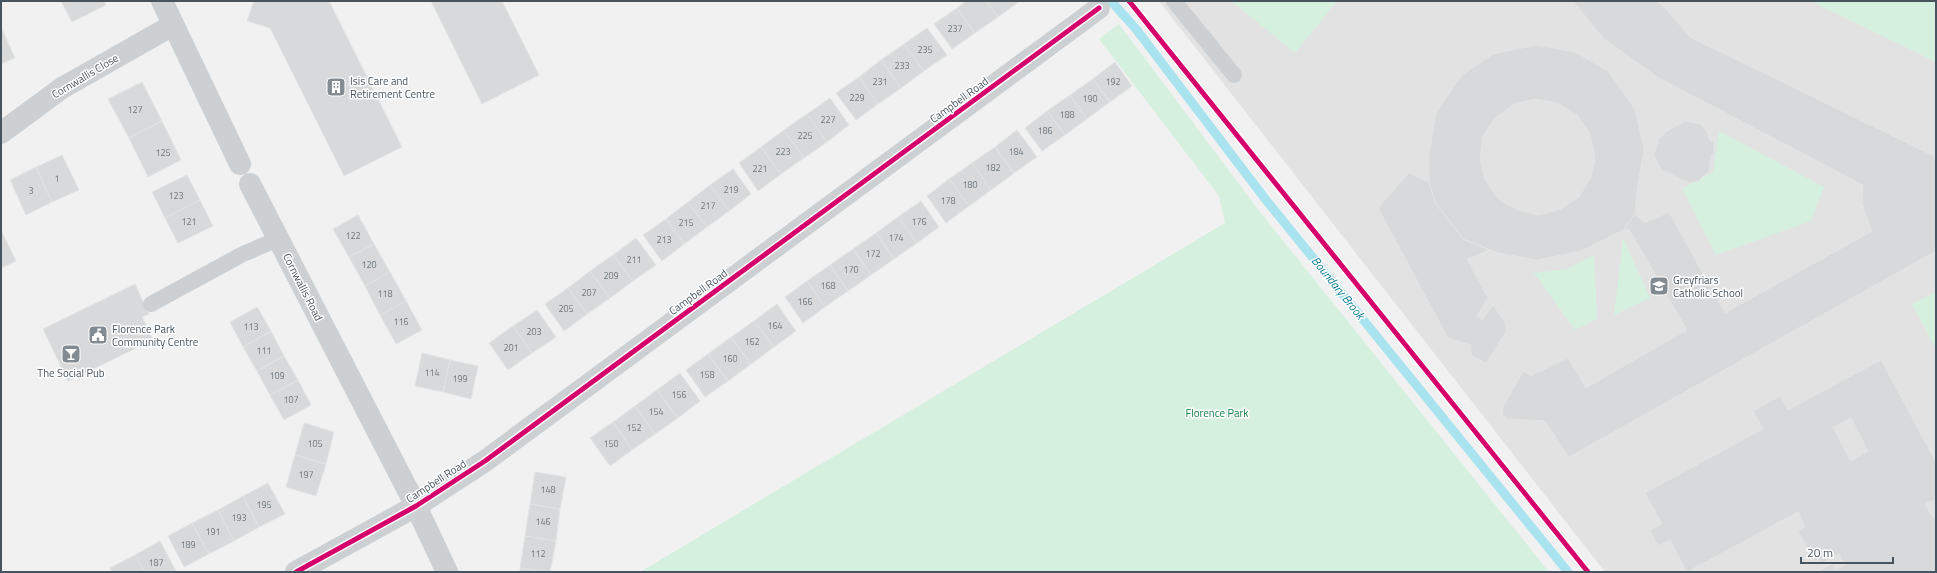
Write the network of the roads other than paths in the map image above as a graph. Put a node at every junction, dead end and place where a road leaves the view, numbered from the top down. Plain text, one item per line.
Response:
1 (162, 1) edge
2 (1174, 1) edge
3 (1103, 5) edge
4 (173, 26) junction
5 (1234, 75) dead end
6 (1, 133) edge
7 (240, 164) joint
8 (250, 184) joint
9 (278, 239) junction
10 (151, 304) dead end
11 (416, 506) junction
12 (296, 572) edge
13 (446, 572) edge

1 - 4 street, Cornwallis Road
2 - 5 lane
3 - 11 street, Campbell Road
4 - 6 street, Cornwallis Close
4 - 7 street, Cornwallis Road
7 - 8 lane, Cornwallis Road
8 - 9 street, Cornwallis Road
9 - 10 lane
9 - 11 street, Cornwallis Road
11 - 12 street, Campbell Road
11 - 13 street, Cornwallis Road

